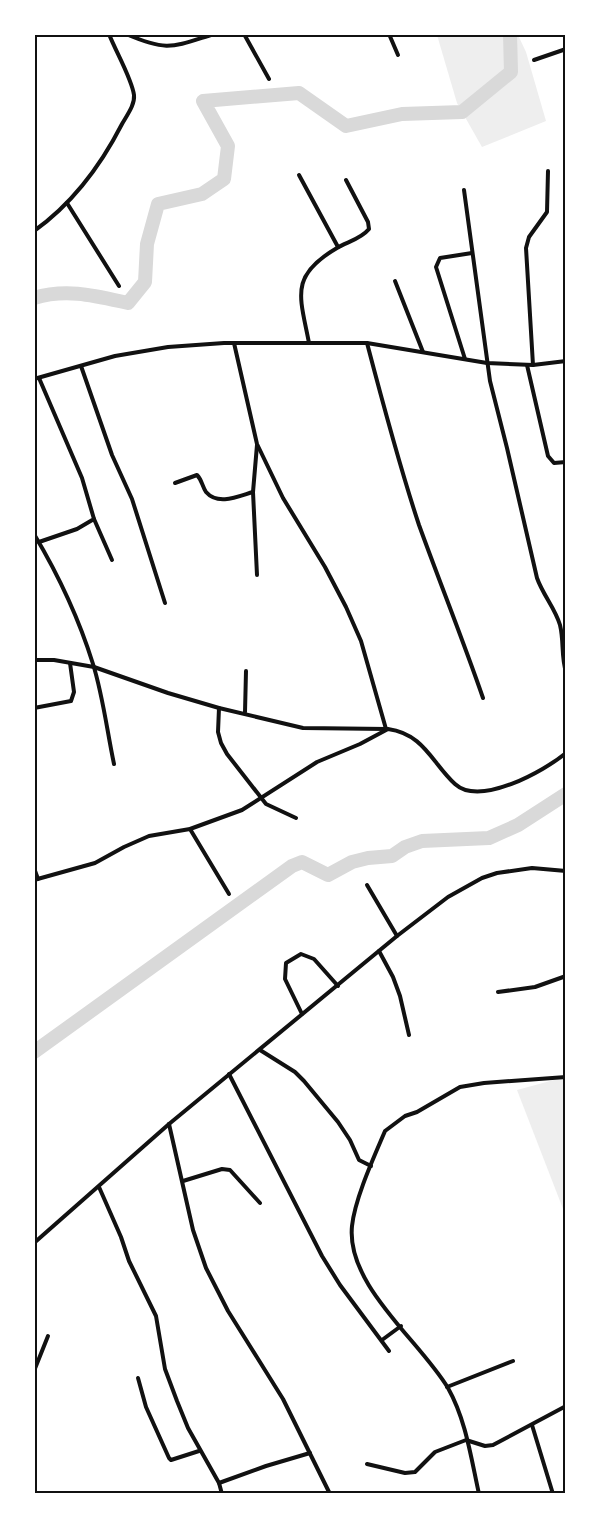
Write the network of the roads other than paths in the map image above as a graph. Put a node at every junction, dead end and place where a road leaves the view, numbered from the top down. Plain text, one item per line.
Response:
1 (109, 34) edge
2 (126, 34) edge
3 (214, 34) edge
4 (244, 34) edge
5 (389, 34) edge
6 (566, 49) edge
7 (398, 56) dead end
8 (534, 60) dead end
9 (270, 79) dead end
10 (548, 171) dead end
11 (299, 175) dead end
12 (346, 180) dead end
13 (464, 190) dead end
14 (67, 203) junction
15 (34, 231) edge
16 (339, 247) junction
17 (472, 253) junction
18 (395, 281) dead end
19 (119, 286) dead end
20 (234, 343) junction
21 (309, 343) junction
22 (367, 344) junction
23 (423, 352) junction
24 (465, 359) junction
25 (566, 361) edge
26 (487, 363) junction
27 (527, 365) junction
28 (533, 365) junction
29 (81, 366) junction
30 (37, 378) edge
31 (257, 444) junction
32 (566, 462) edge
33 (175, 483) dead end
34 (254, 492) junction
35 (94, 519) junction
36 (34, 534) edge
37 (39, 542) junction
38 (112, 560) dead end
39 (257, 575) dead end
40 (165, 603) dead end
41 (34, 660) edge
42 (70, 663) junction
43 (94, 667) junction
44 (246, 670) dead end
45 (566, 672) edge
46 (483, 698) dead end
47 (34, 708) edge
48 (219, 708) junction
49 (245, 712) junction
50 (387, 729) junction
51 (566, 753) edge
52 (114, 764) dead end
53 (263, 798) junction
54 (296, 818) dead end
55 (190, 829) junction
56 (34, 868) edge
57 (566, 871) edge
58 (36, 880) edge
59 (367, 885) dead end
60 (229, 894) dead end
61 (397, 936) junction
62 (379, 951) junction
63 (566, 976) edge
64 (338, 986) junction
65 (498, 992) dead end
66 (302, 1014) junction
67 (409, 1035) dead end
68 (260, 1050) junction
69 (229, 1074) junction
70 (566, 1077) edge
71 (169, 1124) junction
72 (371, 1167) junction
73 (183, 1181) junction
74 (99, 1187) junction
75 (260, 1203) dead end
76 (35, 1241) edge
77 (400, 1326) junction
78 (48, 1336) dead end
79 (382, 1341) junction
80 (389, 1351) dead end
81 (513, 1361) dead end
82 (34, 1371) edge
83 (138, 1378) dead end
84 (447, 1387) junction
85 (566, 1407) edge
86 (532, 1425) junction
87 (466, 1440) junction
88 (199, 1451) junction
89 (310, 1453) junction
90 (367, 1464) dead end
91 (219, 1483) junction
92 (221, 1493) edge
93 (330, 1494) edge
94 (479, 1494) edge
95 (553, 1494) edge

1 - 14 street
2 - 3 street
4 - 9 street
5 - 7 street
6 - 8 street
10 - 28 street
11 - 16 street
12 - 16 street
13 - 17 street
14 - 15 street
14 - 19 street
16 - 21 street
17 - 24 street
17 - 26 street
18 - 23 street
20 - 21 street
20 - 29 street
20 - 31 street
21 - 22 street
22 - 23 street
22 - 46 street
23 - 24 street
24 - 26 street
25 - 28 street
26 - 27 street
26 - 45 street
27 - 28 street
27 - 32 street
29 - 30 street
29 - 40 street
30 - 35 street
31 - 34 street
31 - 50 street
33 - 34 street
34 - 39 street
35 - 37 street
35 - 38 street
36 - 37 street
37 - 43 street
41 - 42 street
42 - 43 street
42 - 47 street
43 - 48 street
43 - 52 street
44 - 49 street
48 - 49 street
48 - 53 street
49 - 50 street
50 - 51 street
50 - 53 street
53 - 54 street
53 - 55 street
55 - 58 street
55 - 60 street
56 - 58 street
57 - 61 street
59 - 61 street
61 - 62 street
62 - 64 street
62 - 67 street
63 - 65 street
64 - 66 street
64 - 66 street
66 - 68 street
68 - 69 street
68 - 72 street
69 - 71 street
69 - 79 street
70 - 72 street
71 - 73 street
71 - 74 street
72 - 77 street
73 - 75 street
73 - 89 street
74 - 76 street
74 - 88 street
77 - 79 street
77 - 84 street
78 - 82 street
79 - 80 street
81 - 84 street
83 - 88 street
84 - 87 street
85 - 86 street
86 - 87 street
86 - 95 street
87 - 90 street
87 - 94 street
88 - 91 street
89 - 91 street
89 - 93 street
91 - 92 street

